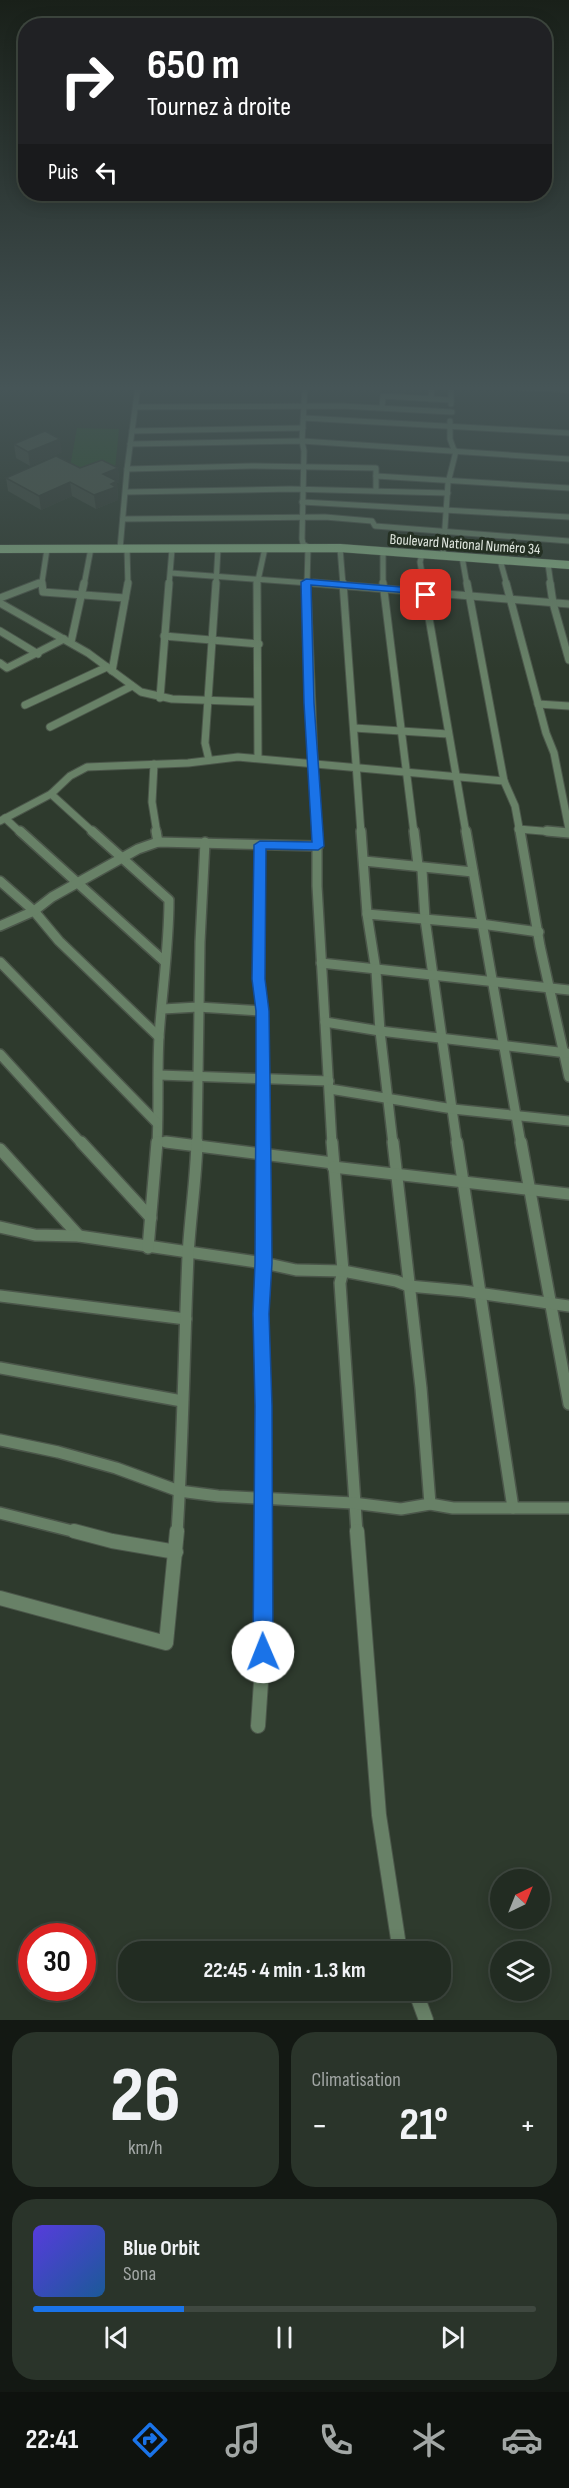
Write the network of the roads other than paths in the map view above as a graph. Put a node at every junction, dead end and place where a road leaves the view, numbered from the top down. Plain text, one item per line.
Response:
1 (127, 480) edge
2 (302, 480) edge
3 (376, 480) edge
4 (448, 480) edge
5 (452, 480) edge
6 (569, 488) edge
7 (302, 489) junction
8 (376, 490) junction
9 (127, 492) junction
10 (448, 493) junction
11 (302, 502) junction
12 (448, 510) junction
13 (302, 517) junction
14 (569, 517) edge
15 (123, 519) junction
16 (445, 531) junction
17 (569, 541) edge
18 (308, 547) junction
19 (92, 548) junction
20 (218, 548) junction
21 (265, 548) junction
22 (340, 548) junction
23 (0, 549) edge
24 (47, 549) junction
25 (124, 549) junction
26 (172, 549) junction
27 (383, 551) junction
28 (422, 554) junction
29 (443, 556) junction
30 (462, 557) junction
31 (500, 560) junction
32 (548, 564) junction
33 (569, 565) edge
34 (171, 573) junction
35 (215, 575) junction
36 (257, 578) junction
37 (42, 582) junction
38 (306, 582) junction
39 (342, 586) junction
40 (384, 590) junction
41 (425, 592) junction
42 (468, 594) junction
43 (82, 595) junction
44 (0, 598) edge
45 (125, 598) junction
46 (512, 598) junction
47 (0, 603) edge
48 (553, 603) junction
49 (569, 604) edge
50 (0, 631) edge
51 (164, 636) junction
52 (211, 640) junction
53 (68, 641) junction
54 (259, 644) junction
55 (38, 654) junction
56 (569, 660) edge
57 (0, 663) edge
58 (109, 669) junction
59 (132, 686) junction
60 (160, 698) junction
61 (208, 700) junction
62 (257, 702) junction
63 (538, 704) junction
64 (25, 705) dead end
65 (569, 706) edge
66 (50, 727) dead end
67 (354, 728) junction
68 (402, 731) junction
69 (448, 734) junction
70 (258, 758) junction
71 (209, 760) junction
72 (154, 764) junction
73 (314, 765) junction
74 (355, 766) junction
75 (406, 771) junction
76 (454, 776) junction
77 (504, 781) junction
78 (565, 791) edge
79 (51, 794) junction
80 (3, 820) edge
81 (518, 829) junction
82 (569, 831) edge
83 (158, 842) junction
84 (205, 842) junction
85 (260, 845) junction
86 (318, 846) junction
87 (123, 858) junction
88 (364, 861) junction
89 (418, 865) junction
90 (473, 872) junction
91 (0, 881) edge
92 (79, 884) junction
93 (34, 911) junction
94 (367, 914) junction
95 (425, 919) junction
96 (2, 923) edge
97 (481, 924) junction
98 (538, 932) junction
99 (164, 961) junction
100 (0, 962) edge
101 (321, 963) junction
102 (376, 971) junction
103 (432, 976) junction
104 (491, 983) junction
105 (549, 987) junction
106 (569, 990) edge
107 (198, 1007) junction
108 (163, 1009) junction
109 (262, 1011) junction
110 (325, 1022) junction
111 (380, 1031) junction
112 (159, 1037) junction
113 (441, 1039) junction
114 (502, 1046) junction
115 (566, 1053) edge
116 (0, 1054) edge
117 (159, 1075) junction
118 (569, 1077) edge
119 (200, 1078) junction
120 (263, 1080) junction
121 (329, 1085) junction
122 (388, 1098) junction
123 (453, 1109) junction
124 (516, 1116) junction
125 (569, 1121) edge
126 (157, 1124) junction
127 (157, 1142) junction
128 (197, 1145) junction
129 (0, 1149) edge
130 (263, 1153) junction
131 (333, 1165) junction
132 (395, 1174) junction
133 (462, 1180) junction
134 (530, 1190) junction
135 (569, 1194) edge
136 (151, 1218) junction
137 (0, 1227) edge
138 (79, 1236) junction
139 (148, 1248) junction
140 (188, 1252) junction
141 (264, 1263) junction
142 (343, 1271) junction
143 (409, 1286) junction
144 (481, 1293) junction
145 (0, 1296) edge
146 (550, 1303) junction
147 (569, 1306) edge
148 (186, 1319) junction
149 (0, 1368) edge
150 (182, 1401) junction
151 (569, 1404) edge
152 (0, 1440) edge
153 (179, 1491) junction
154 (263, 1498) junction
155 (353, 1503) junction
156 (430, 1504) junction
157 (513, 1508) junction
158 (569, 1508) edge
159 (0, 1513) edge
160 (176, 1552) junction
161 (0, 1598) edge
162 (258, 1726) dead end
163 (398, 1941) edge
164 (419, 2001) edge
165 (426, 2020) edge

1 - 9 street
2 - 7 street
3 - 8 street
4 - 10 street
5 - 6 street
7 - 8 street
7 - 9 street
7 - 11 street
8 - 10 street
9 - 15 street
10 - 12 street
11 - 12 street
11 - 13 street
12 - 14 street
12 - 16 street
13 - 15 street
13 - 16 street
13 - 18 street
15 - 25 street
16 - 17 street
16 - 29 street
18 - 21 main road, Boulevard National Numéro 34
18 - 22 main road, Boulevard National Numéro 34
18 - 38 street
19 - 24 main road, Boulevard National Numéro 34
19 - 25 main road, Boulevard National Numéro 34
19 - 43 street
20 - 21 main road, Boulevard National Numéro 34
20 - 26 main road, Boulevard National Numéro 34
20 - 35 street
21 - 36 street
22 - 27 main road, Boulevard National Numéro 34
22 - 39 street
23 - 24 main road, Boulevard National Numéro 34
24 - 37 street
25 - 26 main road, Boulevard National Numéro 34
25 - 45 street
26 - 34 street
27 - 28 main road, Boulevard National Numéro 34
27 - 40 street
28 - 29 main road, Boulevard National Numéro 34
28 - 41 street
29 - 30 main road, Boulevard National Numéro 34
30 - 31 main road, Boulevard National Numéro 34
30 - 42 street
31 - 32 main road, Boulevard National Numéro 34
31 - 46 street
32 - 33 main road, Boulevard National Numéro 34
32 - 48 street
34 - 35 street
34 - 51 street
35 - 36 street
35 - 52 street
36 - 38 street
36 - 54 street
37 - 43 street
37 - 44 street
38 - 39 street
38 - 73 street
39 - 40 street
39 - 67 street
40 - 41 street
40 - 68 street
41 - 42 street
41 - 69 street
42 - 46 street
42 - 77 street
43 - 45 street
43 - 53 street
45 - 58 street
46 - 48 street
46 - 63 street
47 - 53 street
48 - 49 street
48 - 56 street
50 - 55 street
51 - 52 street
51 - 60 street
52 - 54 street
52 - 61 street
53 - 55 street
53 - 58 street
54 - 62 street
55 - 57 street
58 - 59 street
58 - 64 street
59 - 60 street
59 - 66 street
60 - 61 street
61 - 62 street
61 - 71 street
62 - 70 street
63 - 65 street
63 - 78 street
67 - 68 street
67 - 74 street
68 - 69 street
68 - 75 street
69 - 76 street
70 - 71 street
70 - 73 street
71 - 72 street
72 - 79 street
72 - 83 street
73 - 74 street
73 - 86 street
74 - 75 street
74 - 88 street
75 - 76 street
75 - 89 street
76 - 77 street
76 - 90 street
77 - 81 street
78 - 82 street
79 - 80 street
79 - 87 street
80 - 92 street
81 - 82 street
81 - 98 street
83 - 84 street
83 - 87 street
84 - 85 street
84 - 107 street
85 - 86 street
85 - 109 street
86 - 101 street
87 - 92 street
87 - 99 street
88 - 89 street
88 - 94 street
89 - 90 street
89 - 95 street
90 - 97 street
91 - 93 street
92 - 93 street
92 - 99 street
93 - 96 street
93 - 112 street
94 - 95 street
94 - 102 street
95 - 97 street
95 - 103 street
97 - 98 street
97 - 104 street
98 - 105 street
99 - 108 street
100 - 126 street
101 - 102 street
101 - 110 street
102 - 103 street
102 - 111 street
103 - 104 street
103 - 113 street
104 - 105 street
104 - 114 street
105 - 106 street
105 - 115 street
107 - 108 street
107 - 109 street
107 - 119 street
108 - 112 street
109 - 120 street
110 - 111 street
110 - 121 street
111 - 113 street
111 - 122 street
112 - 117 street
113 - 114 street
113 - 123 street
114 - 115 street
114 - 124 street
115 - 118 street
116 - 136 street
117 - 119 street
117 - 126 street
119 - 120 street
119 - 128 street
120 - 121 street
120 - 130 street
121 - 122 street
121 - 131 street
122 - 123 street
122 - 132 street
123 - 124 street
123 - 133 street
124 - 125 street
124 - 134 street
126 - 127 street
127 - 128 street
127 - 136 street
128 - 130 street
128 - 140 street
129 - 138 street
130 - 131 street
130 - 141 street
131 - 132 street
131 - 142 street
132 - 133 street
132 - 143 street
133 - 134 street
133 - 144 street
134 - 135 street
134 - 146 street
136 - 139 street
137 - 138 street
138 - 139 street
139 - 140 street
140 - 141 street
140 - 148 street
141 - 142 street
141 - 154 street
142 - 143 street
142 - 155 street
143 - 144 street
143 - 156 street
144 - 146 street
144 - 157 street
145 - 148 street
146 - 147 street
146 - 151 street
148 - 150 street
149 - 150 street
150 - 153 street
152 - 153 street
153 - 154 street
153 - 160 street
154 - 155 street
154 - 162 street
155 - 156 street
155 - 163 street
156 - 157 street
157 - 158 street
159 - 160 street
160 - 161 street
164 - 165 street

